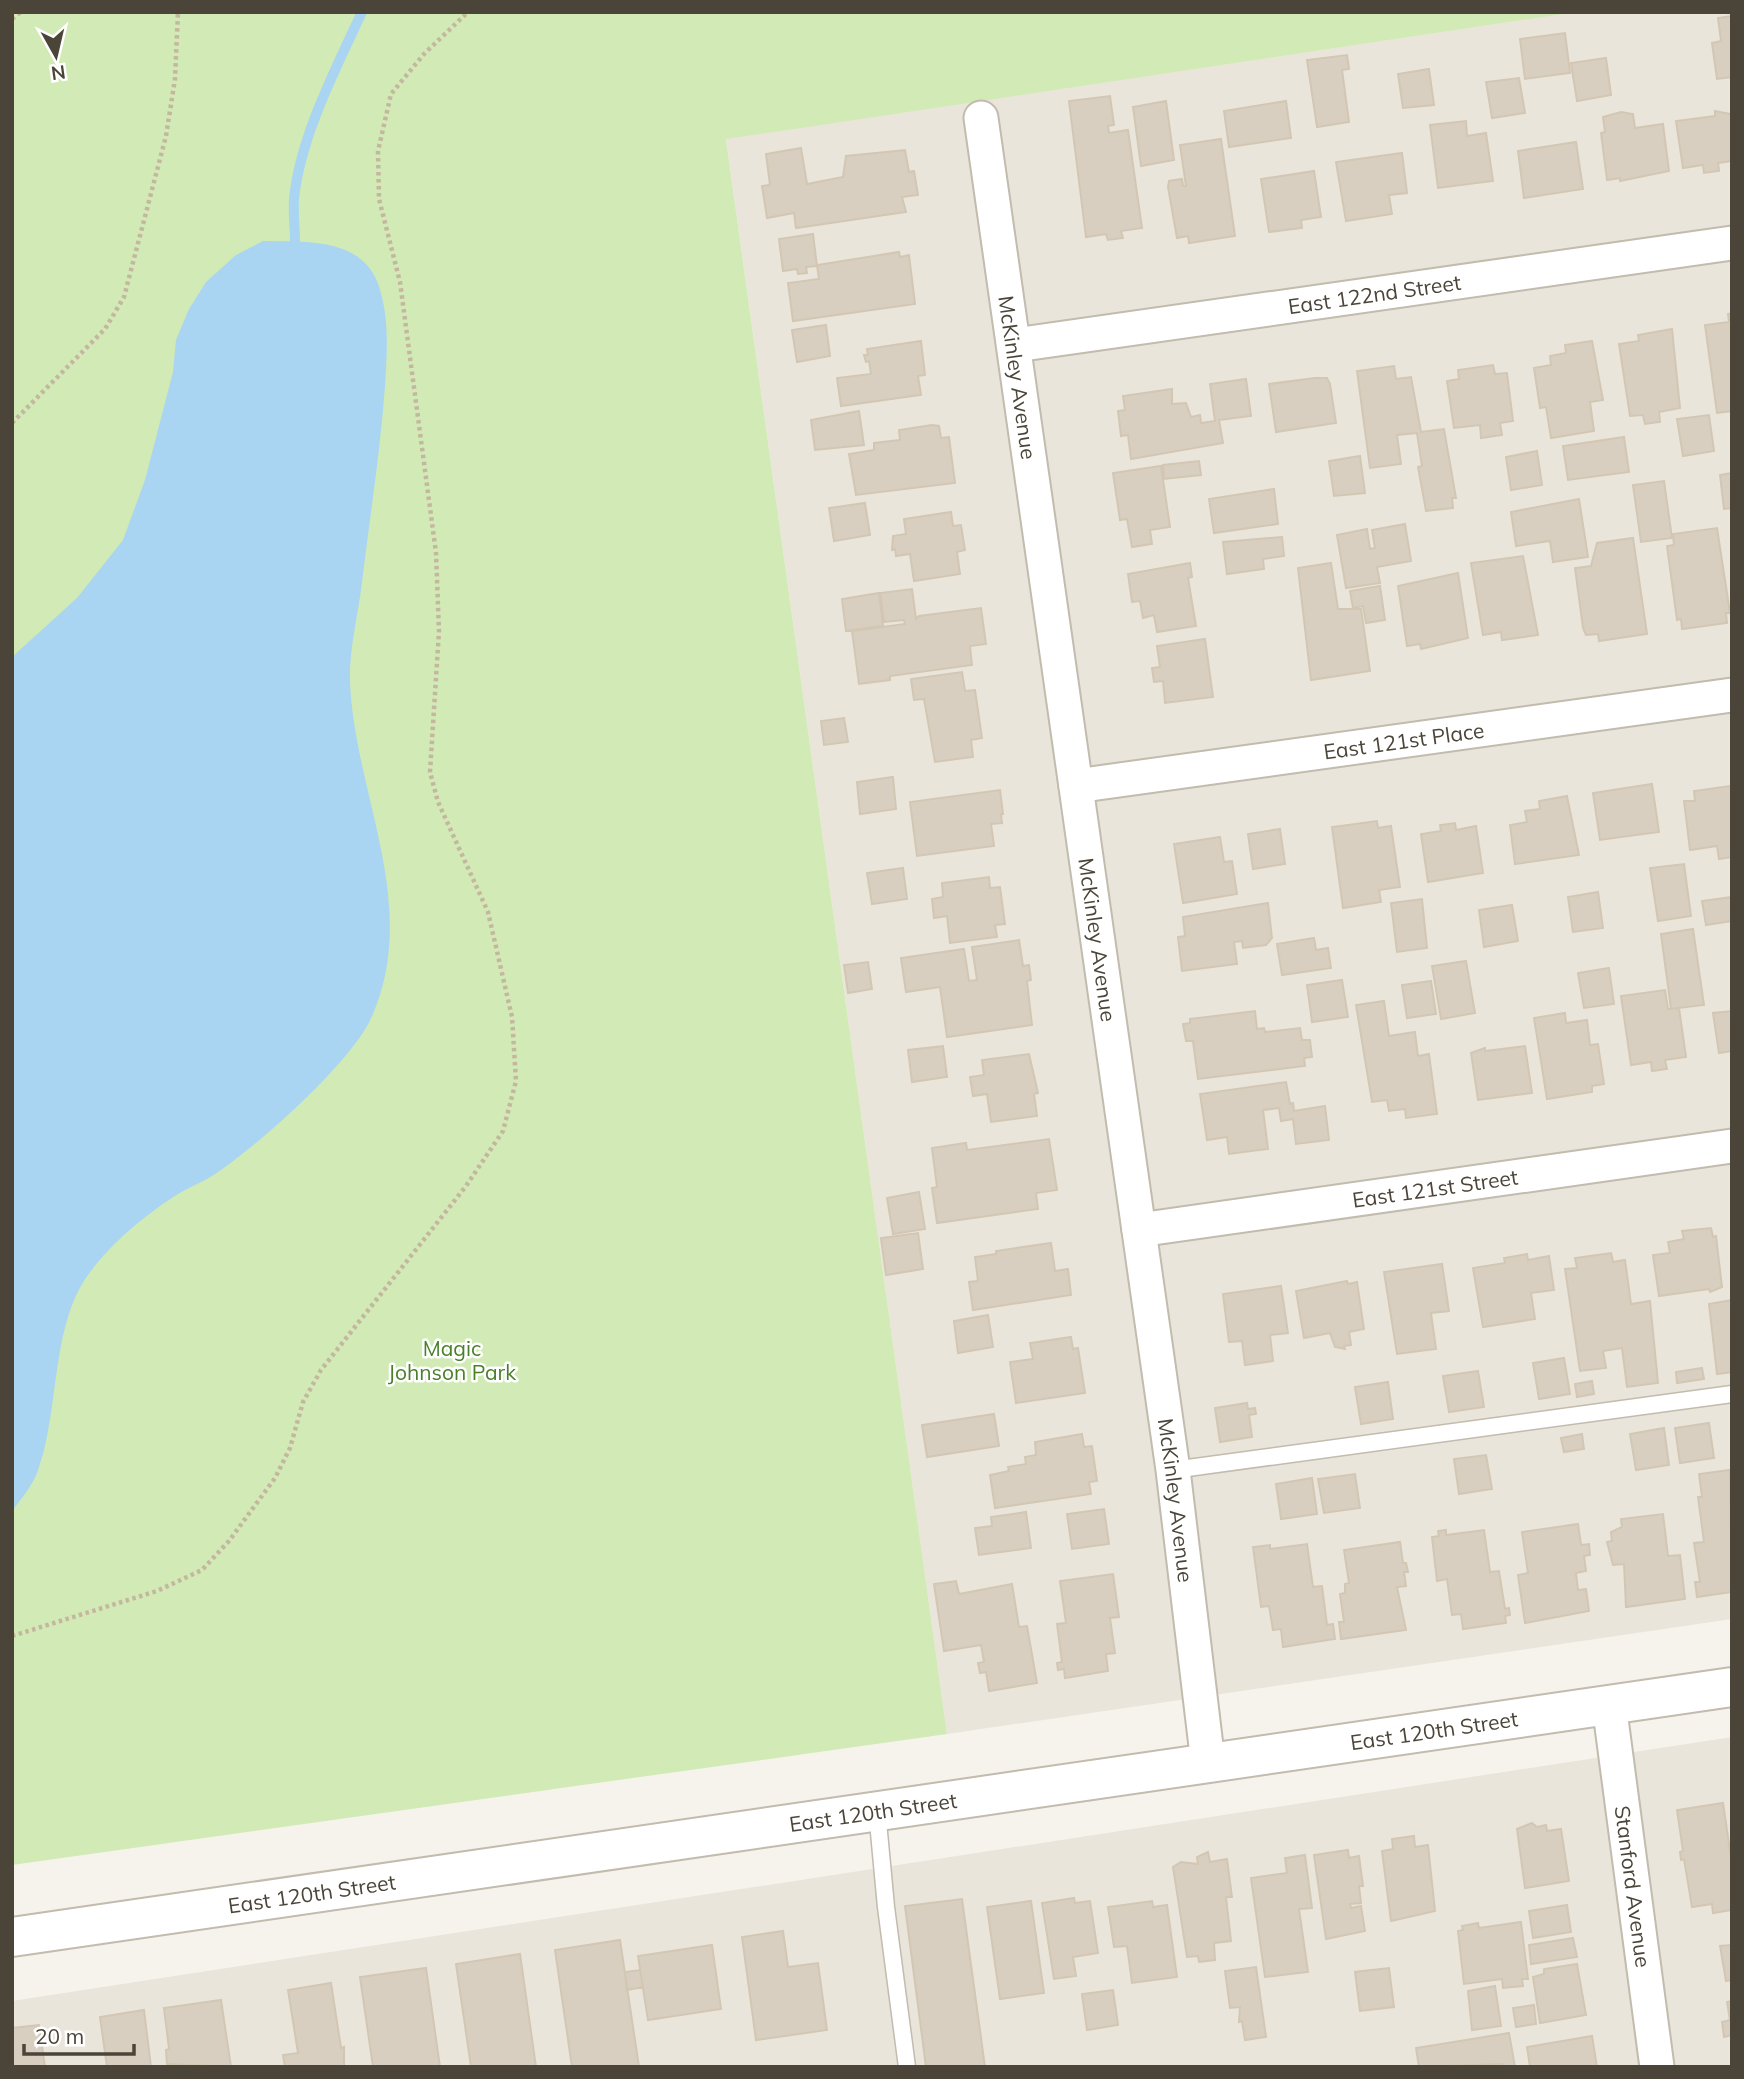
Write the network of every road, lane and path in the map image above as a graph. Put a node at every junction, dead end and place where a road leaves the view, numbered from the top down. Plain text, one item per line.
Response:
1 (21, 12) edge
2 (178, 12) edge
3 (468, 12) edge
4 (12, 19) edge
5 (981, 118) dead end
6 (1732, 243) edge
7 (1016, 345) junction
8 (12, 423) edge
9 (1732, 695) edge
10 (1076, 786) junction
11 (1732, 1146) edge
12 (1139, 1230) junction
13 (1732, 1394) edge
14 (1173, 1470) junction
15 (12, 1636) edge
16 (1732, 1687) edge
17 (1609, 1704) junction
18 (1208, 1763) junction
19 (877, 1811) junction
20 (12, 1937) edge
21 (907, 2067) edge
22 (1657, 2067) edge

1 - 4 path
2 - 8 path
3 - 15 path
5 - 7 street, McKinley Avenue
6 - 7 street, East 122nd Street
7 - 10 street, McKinley Avenue
9 - 10 street, East 121st Place
10 - 12 street, McKinley Avenue
11 - 12 street, East 121st Street
12 - 14 street, McKinley Avenue
13 - 14 lane
14 - 18 street, McKinley Avenue
16 - 17 street, East 120th Street
17 - 18 street, East 120th Street
17 - 22 street, Stanford Avenue
18 - 19 street, East 120th Street
19 - 20 street, East 120th Street
19 - 21 lane

